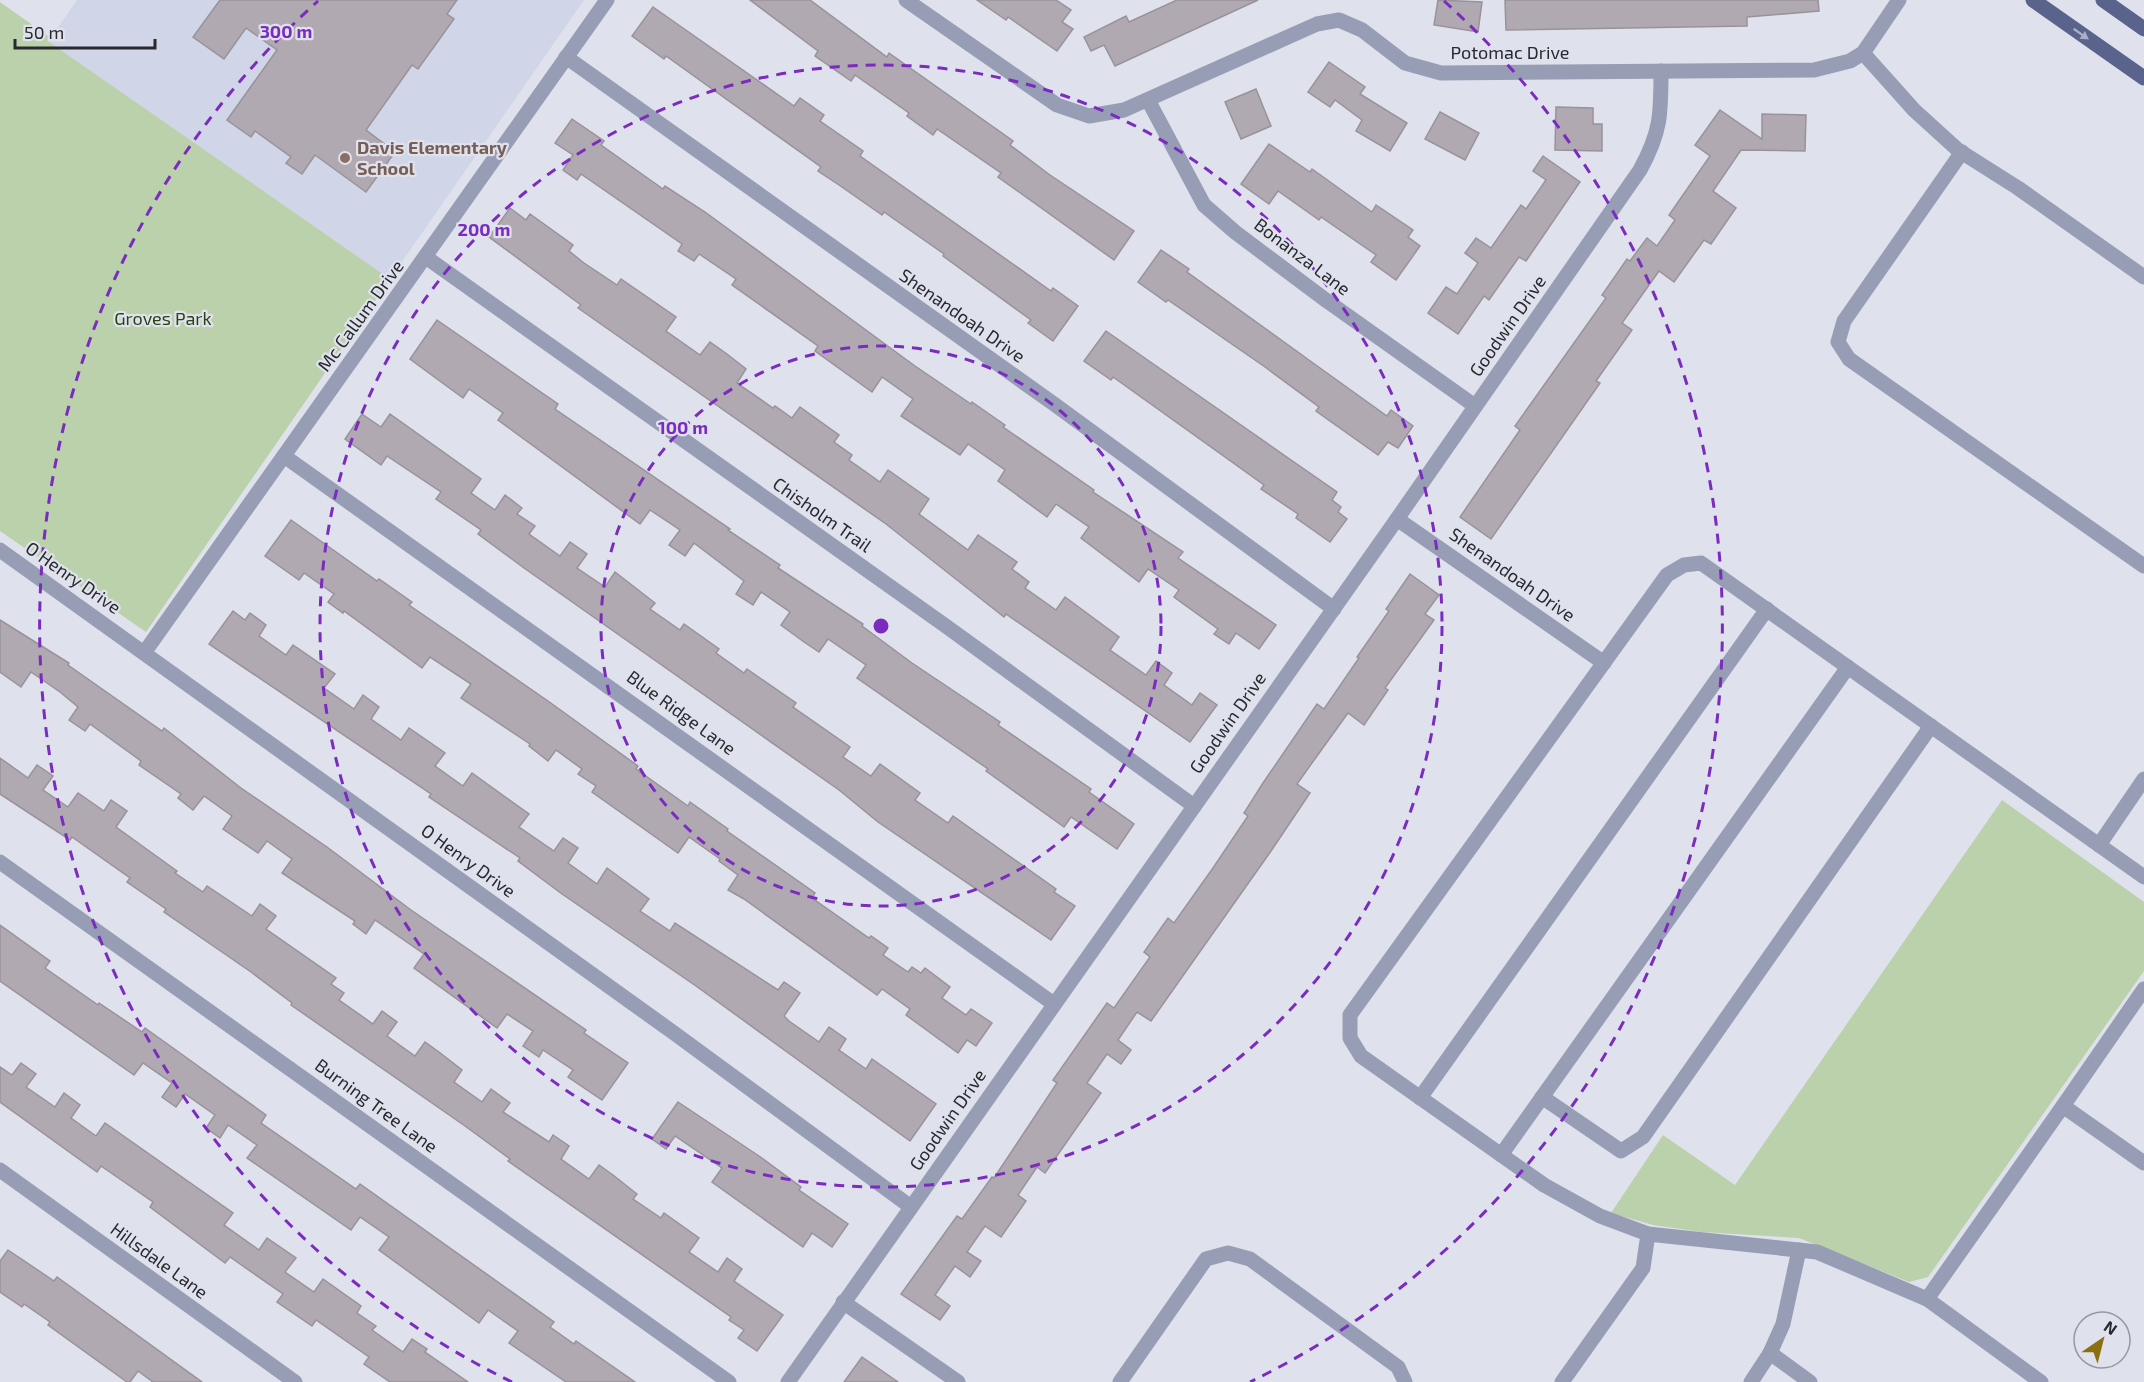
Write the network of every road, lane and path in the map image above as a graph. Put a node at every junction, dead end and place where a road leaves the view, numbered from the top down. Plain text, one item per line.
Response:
1 (607, 0) edge
2 (906, 0) edge
3 (1899, 0) edge
4 (2033, 0) edge
5 (2103, 0) edge
6 (2144, 29) edge
7 (1863, 53) junction
8 (567, 57) junction
9 (1661, 71) junction
10 (2144, 78) edge
11 (1148, 100) junction
12 (1962, 152) junction
13 (427, 258) junction
14 (2144, 277) edge
15 (1475, 406) junction
16 (284, 456) junction
17 (1397, 519) junction
18 (0, 550) edge
19 (2144, 566) edge
20 (1334, 609) junction
21 (1767, 609) junction
22 (144, 653) junction
23 (1604, 663) junction
24 (1848, 668) junction
25 (1931, 726) junction
26 (2144, 778) edge
27 (1194, 806) junction
28 (2099, 845) junction
29 (0, 862) edge
30 (2144, 877) edge
31 (2144, 989) edge
32 (1054, 1004) junction
33 (1542, 1097) junction
34 (1420, 1098) junction
35 (2063, 1106) junction
36 (1501, 1155) junction
37 (2144, 1163) edge
38 (0, 1170) edge
39 (911, 1207) junction
40 (1648, 1234) junction
41 (1799, 1250) junction
42 (1927, 1299) junction
43 (843, 1302) junction
44 (1770, 1353) junction
45 (295, 1382) edge
46 (729, 1382) edge
47 (788, 1382) edge
48 (958, 1382) edge
49 (1120, 1382) edge
50 (1405, 1382) edge
51 (1562, 1382) edge
52 (1751, 1382) edge
53 (1810, 1382) edge
54 (2041, 1382) edge

1 - 8 street, Mc Callum Drive
2 - 11 street, Potomac Drive
3 - 7 street
4 -> 10 main road
5 - 6 main road
7 - 9 street, Potomac Drive
7 - 12 street
8 - 13 street, Mc Callum Drive
8 - 20 street, Shenandoah Drive
9 - 11 street, Potomac Drive
9 - 15 street, Goodwin Drive
11 - 15 street, Bonanza Lane
12 - 14 street
12 - 19 street
13 - 16 street, Mc Callum Drive
13 - 27 street, Chisholm Trail
15 - 17 street, Goodwin Drive
16 - 22 street, Mc Callum Drive
16 - 32 street, Blue Ridge Lane
17 - 20 street, Goodwin Drive
17 - 23 street, Shenandoah Drive
18 - 22 street, O Henry Drive
20 - 27 street, Goodwin Drive
21 - 23 street
21 - 24 street
21 - 34 street
22 - 39 street, O Henry Drive
23 - 34 street
24 - 25 street
24 - 33 street
25 - 28 street
25 - 33 street
26 - 28 street
27 - 32 street, Goodwin Drive
28 - 30 street
29 - 46 street, Burning Tree Lane
31 - 35 street
32 - 39 street, Goodwin Drive
33 - 36 street
34 - 36 street
35 - 37 street
35 - 42 street
36 - 40 street
38 - 45 street, Hillsdale Lane
39 - 43 street, Goodwin Drive
40 - 41 street
40 - 51 street
41 - 42 street
41 - 44 street
42 - 54 street
43 - 47 street, Goodwin Drive
43 - 48 street
44 - 52 street
44 - 53 street
49 - 50 street

